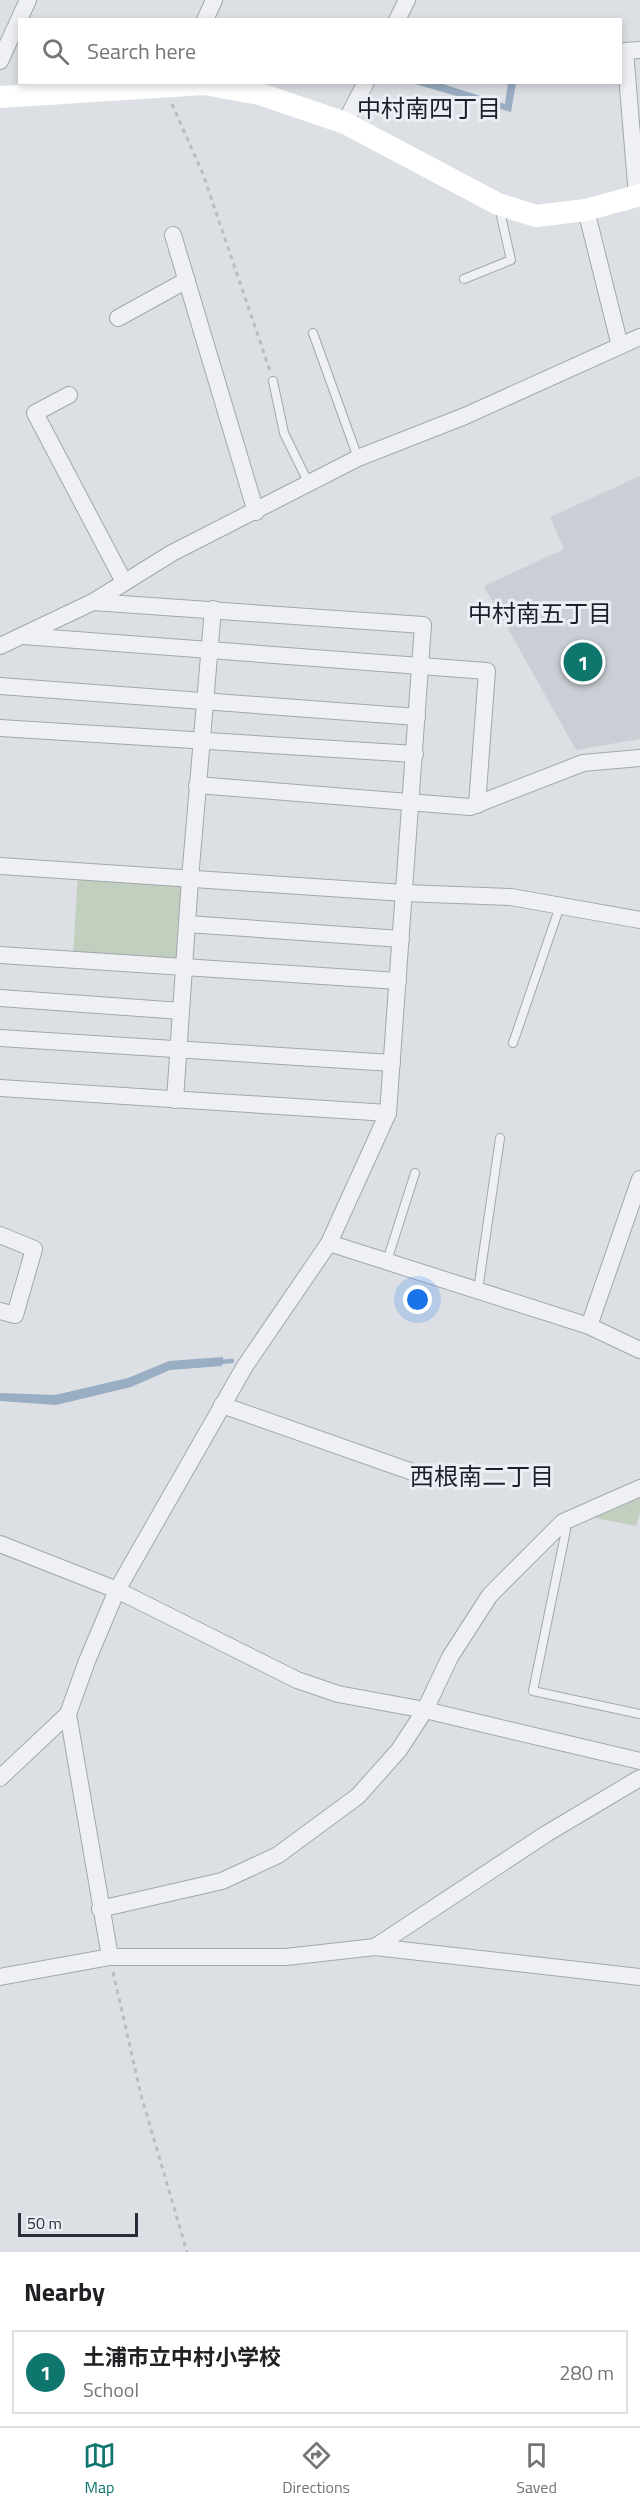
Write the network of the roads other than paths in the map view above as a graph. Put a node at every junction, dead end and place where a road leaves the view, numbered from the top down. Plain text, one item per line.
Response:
1 (28, 0) edge
2 (214, 0) edge
3 (407, 0) edge
4 (20, 18) edge
5 (206, 18) edge
6 (398, 18) edge
7 (18, 22) edge
8 (640, 50) edge
9 (0, 62) edge
10 (365, 84) edge
11 (172, 85) edge
12 (0, 97) edge
13 (345, 123) junction
14 (639, 195) edge
15 (498, 204) junction
16 (586, 210) junction
17 (173, 235) dead end
18 (464, 279) dead end
19 (187, 280) junction
20 (117, 318) dead end
21 (313, 333) dead end
22 (640, 338) edge
23 (620, 346) junction
24 (273, 381) road end
25 (69, 395) dead end
26 (358, 458) junction
27 (309, 484) junction
28 (256, 512) junction
29 (124, 582) junction
30 (93, 602) junction
31 (213, 609) junction
32 (22, 636) junction
33 (0, 646) edge
34 (209, 652) junction
35 (420, 667) junction
36 (0, 687) edge
37 (205, 702) junction
38 (417, 717) junction
39 (0, 728) edge
40 (201, 741) junction
41 (415, 754) junction
42 (640, 758) edge
43 (197, 785) junction
44 (411, 802) junction
45 (477, 805) junction
46 (0, 866) edge
47 (190, 879) junction
48 (404, 893) junction
49 (560, 906) junction
50 (640, 920) edge
51 (187, 924) junction
52 (401, 939) junction
53 (0, 955) edge
54 (184, 966) junction
55 (398, 981) junction
56 (0, 998) edge
57 (181, 1011) junction
58 (0, 1038) edge
59 (513, 1043) dead end
60 (179, 1049) junction
61 (392, 1063) junction
62 (0, 1088) edge
63 (175, 1100) junction
64 (388, 1113) junction
65 (500, 1138) dead end
66 (415, 1173) dead end
67 (640, 1179) edge
68 (0, 1235) edge
69 (328, 1243) junction
70 (387, 1261) junction
71 (478, 1290) junction
72 (0, 1311) edge
73 (589, 1326) junction
74 (640, 1350) edge
75 (222, 1405) junction
76 (421, 1475) dead end
77 (640, 1488) edge
78 (563, 1522) junction
79 (0, 1544) edge
80 (117, 1590) junction
81 (425, 1710) junction
82 (68, 1714) junction
83 (640, 1714) edge
84 (640, 1761) edge
85 (0, 1778) edge
86 (640, 1778) edge
87 (100, 1909) junction
88 (375, 1947) junction
89 (110, 1958) junction
90 (0, 1977) edge
91 (640, 1977) edge

1 - 4 street
2 - 5 street
3 - 6 street
7 - 9 street
8 - 14 street
10 - 13 street
11 - 12 street
11 - 13 street
13 - 15 street
14 - 16 street
15 - 16 street
15 - 18 lane
16 - 23 street
17 - 19 street
19 - 20 street
19 - 28 street
21 - 26 lane
22 - 23 street
23 - 26 street
24 - 27 lane
25 - 29 street
26 - 27 street
27 - 28 street
28 - 29 street
29 - 30 street
30 - 31 street
30 - 32 street
31 - 34 street
31 - 35 street
32 - 33 street
32 - 34 street
34 - 35 street
34 - 37 street
35 - 38 street
35 - 45 street
36 - 37 street
37 - 38 street
37 - 40 street
38 - 41 street
39 - 40 street
40 - 41 street
40 - 43 street
41 - 44 street
42 - 45 street
43 - 44 street
43 - 47 street
44 - 45 street
44 - 48 street
46 - 47 street
47 - 48 street
47 - 51 street
48 - 49 street
48 - 52 street
49 - 50 street
49 - 59 lane
51 - 52 street
51 - 54 street
52 - 55 street
53 - 54 street
54 - 55 street
54 - 57 street
55 - 61 street
56 - 57 street
57 - 60 street
58 - 60 street
60 - 61 street
60 - 63 street
61 - 64 street
62 - 63 street
63 - 64 street
64 - 69 street
65 - 71 lane
66 - 70 lane
67 - 73 street
68 - 72 street
69 - 70 street
69 - 75 street
70 - 71 street
71 - 73 street
73 - 74 street
75 - 76 street
75 - 80 street
77 - 78 street
78 - 81 street
78 - 83 lane
79 - 80 street
80 - 81 street
80 - 82 street
81 - 84 street
81 - 87 street
82 - 85 street
82 - 87 street
86 - 88 street
87 - 89 street
88 - 89 street
88 - 91 street
89 - 90 street

